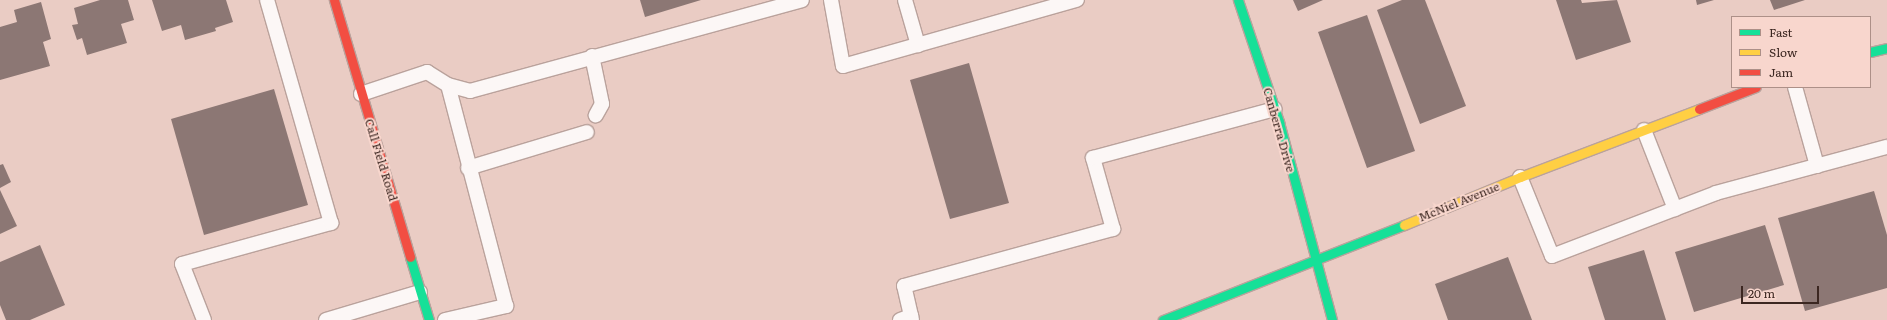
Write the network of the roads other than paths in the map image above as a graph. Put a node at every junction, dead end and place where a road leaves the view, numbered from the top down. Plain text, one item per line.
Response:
1 (267, 0) edge
2 (334, 0) edge
3 (802, 0) edge
4 (831, 0) edge
5 (905, 0) edge
6 (1077, 0) edge
7 (1238, 0) edge
8 (918, 45) junction
9 (1887, 48) edge
10 (1871, 52) edge
11 (592, 56) junction
12 (448, 85) junction
13 (1753, 88) edge
14 (1795, 88) edge
15 (361, 94) junction
16 (1275, 109) junction
17 (596, 115) dead end
18 (1644, 130) junction
19 (587, 132) dead end
20 (1887, 147) edge
21 (1817, 166) junction
22 (468, 168) junction
23 (1520, 177) junction
24 (1675, 209) junction
25 (1315, 262) junction
26 (420, 292) junction
27 (908, 319) edge
28 (204, 320) edge
29 (326, 320) edge
30 (429, 320) edge
31 (445, 320) edge
32 (1163, 320) edge
33 (1332, 320) edge

1 - 28 lane
2 - 15 street, Call Field Road
3 - 11 lane
4 - 8 lane
5 - 8 lane
6 - 8 lane
7 - 16 street, Canberra Drive
9 - 10 street
11 - 12 lane
11 - 17 lane
12 - 15 lane
12 - 22 lane
13 - 18 street, McNiel Avenue
14 - 21 lane
15 - 26 street, Call Field Road
16 - 25 street, Canberra Drive
16 - 27 lane
18 - 23 street, McNiel Avenue
18 - 24 lane
19 - 22 lane
20 - 21 lane
21 - 24 lane
22 - 31 lane
23 - 24 lane
23 - 25 street, McNiel Avenue
25 - 32 street, McNiel Avenue
25 - 33 street, Canberra Drive
26 - 29 lane
26 - 30 street, Call Field Road

